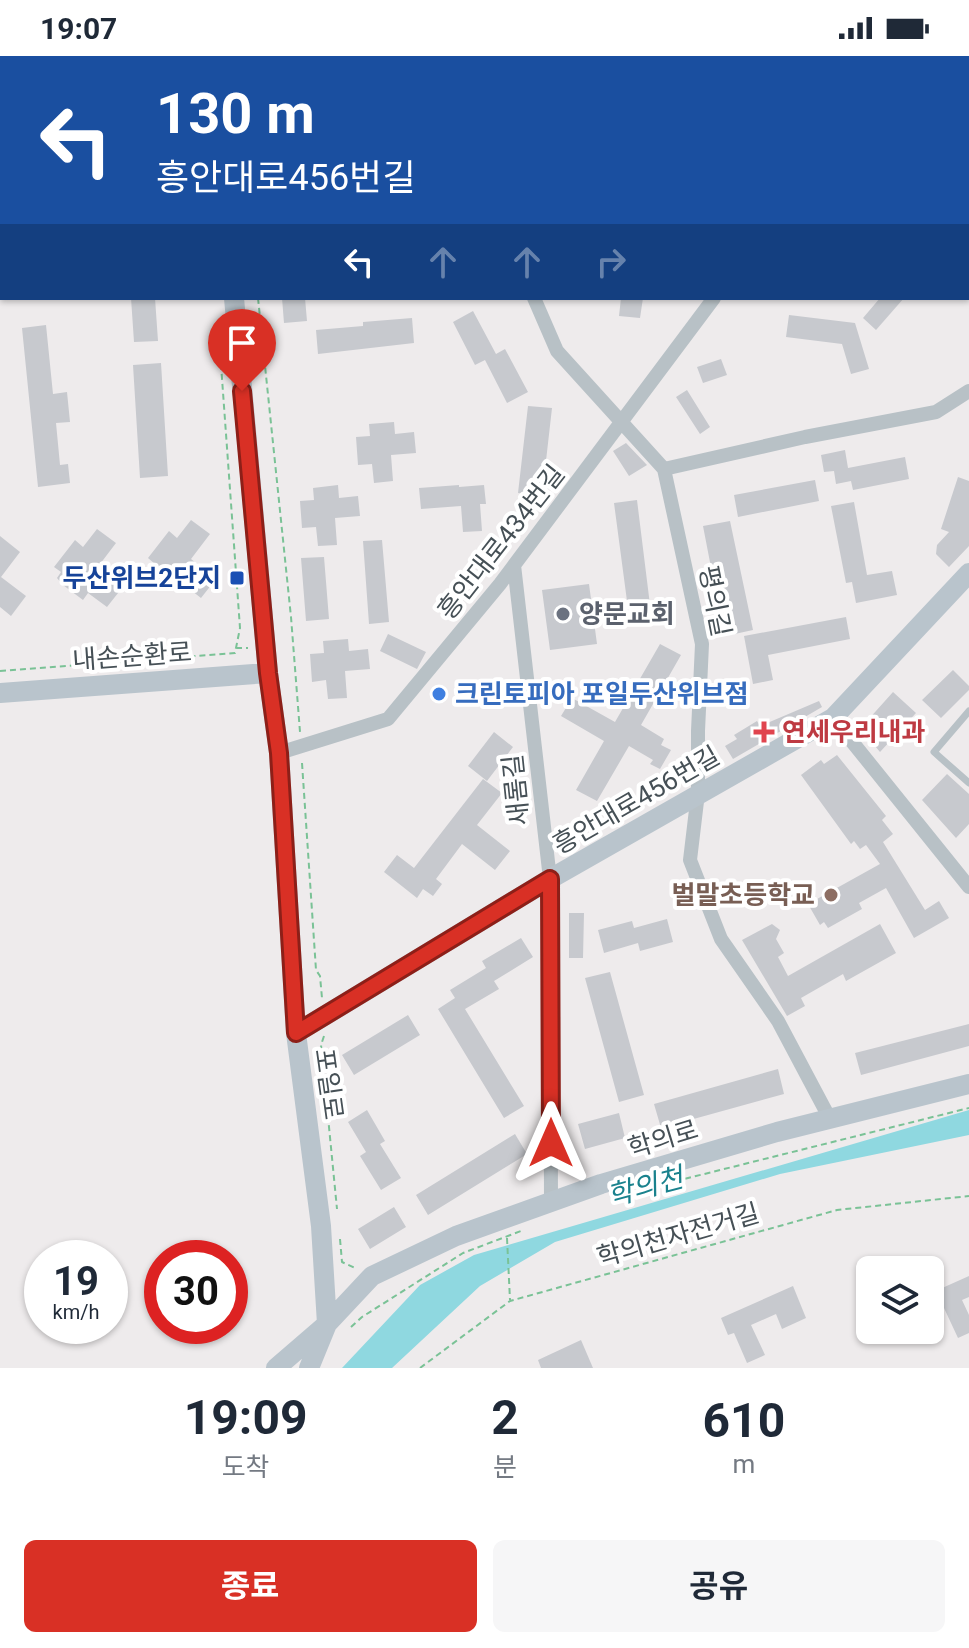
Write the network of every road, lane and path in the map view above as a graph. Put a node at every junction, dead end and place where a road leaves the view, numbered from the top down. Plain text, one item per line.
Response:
1 (234, 300) edge
2 (258, 300) edge
3 (535, 300) edge
4 (713, 300) edge
5 (218, 314) dead end
6 (969, 391) edge
7 (623, 423) junction
8 (664, 469) junction
9 (514, 565) junction
10 (969, 573) edge
11 (0, 671) edge
12 (268, 673) junction
13 (0, 693) edge
14 (969, 711) edge
15 (833, 718) junction
16 (301, 746) junction
17 (279, 753) junction
18 (969, 783) edge
19 (698, 793) junction
20 (550, 879) junction
21 (969, 887) edge
22 (324, 1016) junction
23 (296, 1033) junction
24 (969, 1084) edge
25 (969, 1108) edge
26 (830, 1119) junction
27 (650, 1188) dead end
28 (969, 1196) edge
29 (551, 1202) junction
30 (337, 1215) dead end
31 (339, 1231) dead end
32 (521, 1232) dead end
33 (507, 1237) junction
34 (361, 1271) dead end
35 (510, 1301) junction
36 (327, 1324) junction
37 (351, 1327) dead end
38 (313, 1359) edge
39 (276, 1368) edge
40 (420, 1368) edge

1 - 12 street, 포일로
2 - 16 path
3 - 7 street, 평의길
4 - 7 street, 흥안대로434번길
5 - 11 path
6 - 8 street
7 - 8 street, 평의길
7 - 9 street, 흥안대로434번길
8 - 19 street, 평의길
9 - 16 street, 흥안대로434번길
9 - 20 street, 새롬길
10 - 15 street, 흥안대로456번길
12 - 13 street, 내손순환로
12 - 17 street, 포일로
14 - 18 lane
15 - 19 street, 흥안대로456번길
15 - 21 street
16 - 17 street, 흥안대로434번길
16 - 22 path
17 - 23 street, 포일로
19 - 20 street, 흥안대로456번길
19 - 26 street, 평의길
20 - 22 street, 흥안대로456번길
20 - 29 street, 새롬길
22 - 23 street, 흥안대로456번길
22 - 30 path
23 - 36 street, 포일로
24 - 26 street, 학의로
25 - 27 path
26 - 29 street, 학의로
28 - 35 path, 학의천자전거길
29 - 36 street, 학의로
31 - 34 path
32 - 33 path
33 - 35 path
33 - 37 path
35 - 40 path, 학의천자전거길
36 - 38 street, 포일로
36 - 39 street, 학의로

